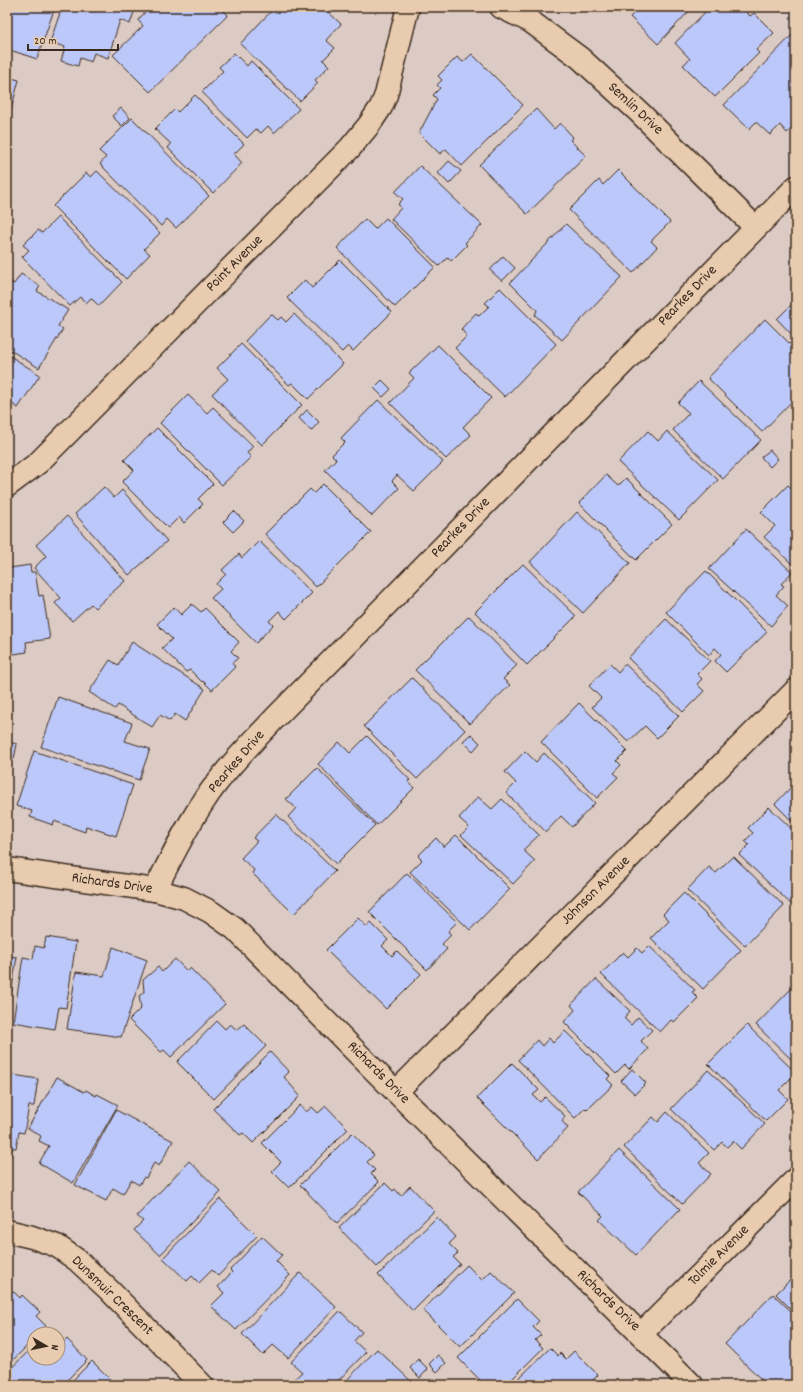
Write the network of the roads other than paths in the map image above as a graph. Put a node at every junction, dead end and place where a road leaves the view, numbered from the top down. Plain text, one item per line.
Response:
1 (408, 7) edge
2 (501, 7) edge
3 (796, 187) edge
4 (755, 227) junction
5 (7, 486) edge
6 (796, 690) edge
7 (7, 869) edge
8 (155, 890) junction
9 (396, 1092) junction
10 (796, 1179) edge
11 (7, 1231) edge
12 (641, 1334) junction
13 (202, 1385) edge
14 (692, 1385) edge

1 - 5 street, Point Avenue
2 - 4 street, Semlin Drive
3 - 4 street, Pearkes Drive
4 - 8 street, Pearkes Drive
6 - 9 street, Johnson Avenue
7 - 8 street, Richards Drive
8 - 9 street, Richards Drive
9 - 12 street, Richards Drive
10 - 12 street, Tolmie Avenue
11 - 13 street, Dunsmuir Crescent
12 - 14 street, Richards Drive

